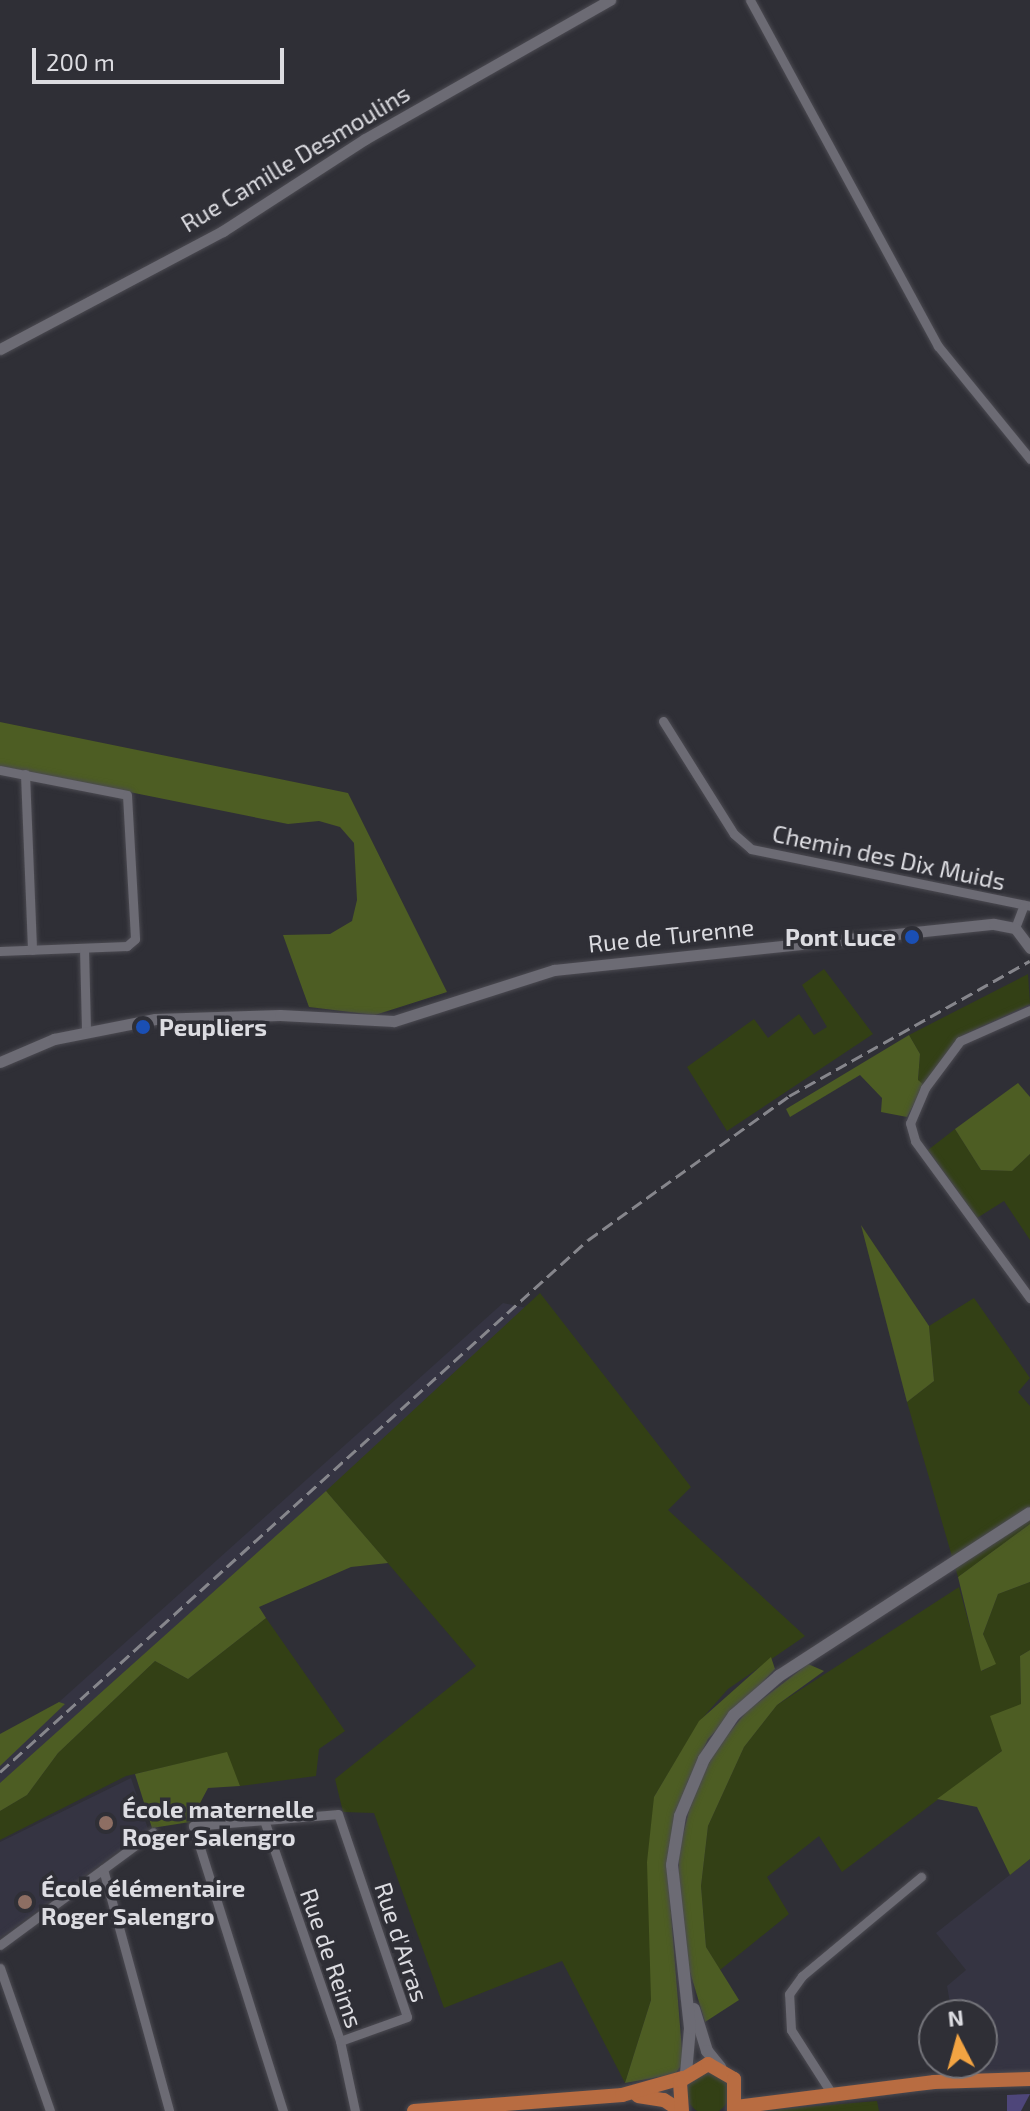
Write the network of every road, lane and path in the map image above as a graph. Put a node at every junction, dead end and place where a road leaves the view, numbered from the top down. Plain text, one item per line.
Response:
1 (610, 0) edge
2 (750, 0) edge
3 (0, 349) edge
4 (1030, 459) edge
5 (663, 721) dead end
6 (0, 770) edge
7 (25, 774) junction
8 (1027, 906) edge
9 (1015, 928) junction
10 (84, 948) junction
11 (1030, 948) edge
12 (32, 950) junction
13 (0, 951) edge
14 (1030, 1010) edge
15 (86, 1032) junction
16 (0, 1062) edge
17 (1030, 1298) edge
18 (1030, 1513) edge
19 (264, 1820) junction
20 (153, 1832) dead end
21 (103, 1869) junction
22 (921, 1877) dead end
23 (0, 1945) edge
24 (0, 1968) edge
25 (682, 1968) junction
26 (340, 2041) junction
27 (720, 2067) junction
28 (684, 2075) junction
29 (1030, 2079) edge
30 (736, 2083) junction
31 (832, 2094) junction
32 (622, 2095) junction
33 (791, 2096) junction
34 (734, 2109) edge
35 (50, 2111) edge
36 (169, 2111) edge
37 (283, 2111) edge
38 (355, 2111) edge
39 (414, 2111) edge
40 (681, 2111) edge

1 - 3 street, Rue Camille Desmoulins
2 - 4 street
5 - 8 street, Chemin des Dix Muids
6 - 7 street
7 - 10 street
7 - 12 street
8 - 9 street
9 - 11 street
9 - 15 street, Rue de Turenne
10 - 12 street
10 - 15 street
12 - 13 street
14 - 17 street
15 - 16 street, Rue de Turenne
18 - 25 main road
19 - 26 street, Rue de Reims
19 - 26 street, Rue d'Arras
19 - 37 street
20 - 21 street
21 - 23 street
21 - 36 street
22 - 31 street
24 - 35 street
25 - 27 main road
25 - 28 main road
26 - 38 street, Rue de Reims
27 - 28 main road
27 - 30 main road
28 - 32 main road
28 - 40 main road
29 - 31 main road
30 - 33 main road
30 - 34 main road
31 - 33 main road
32 - 39 main road
32 - 40 main road
33 - 34 main road

